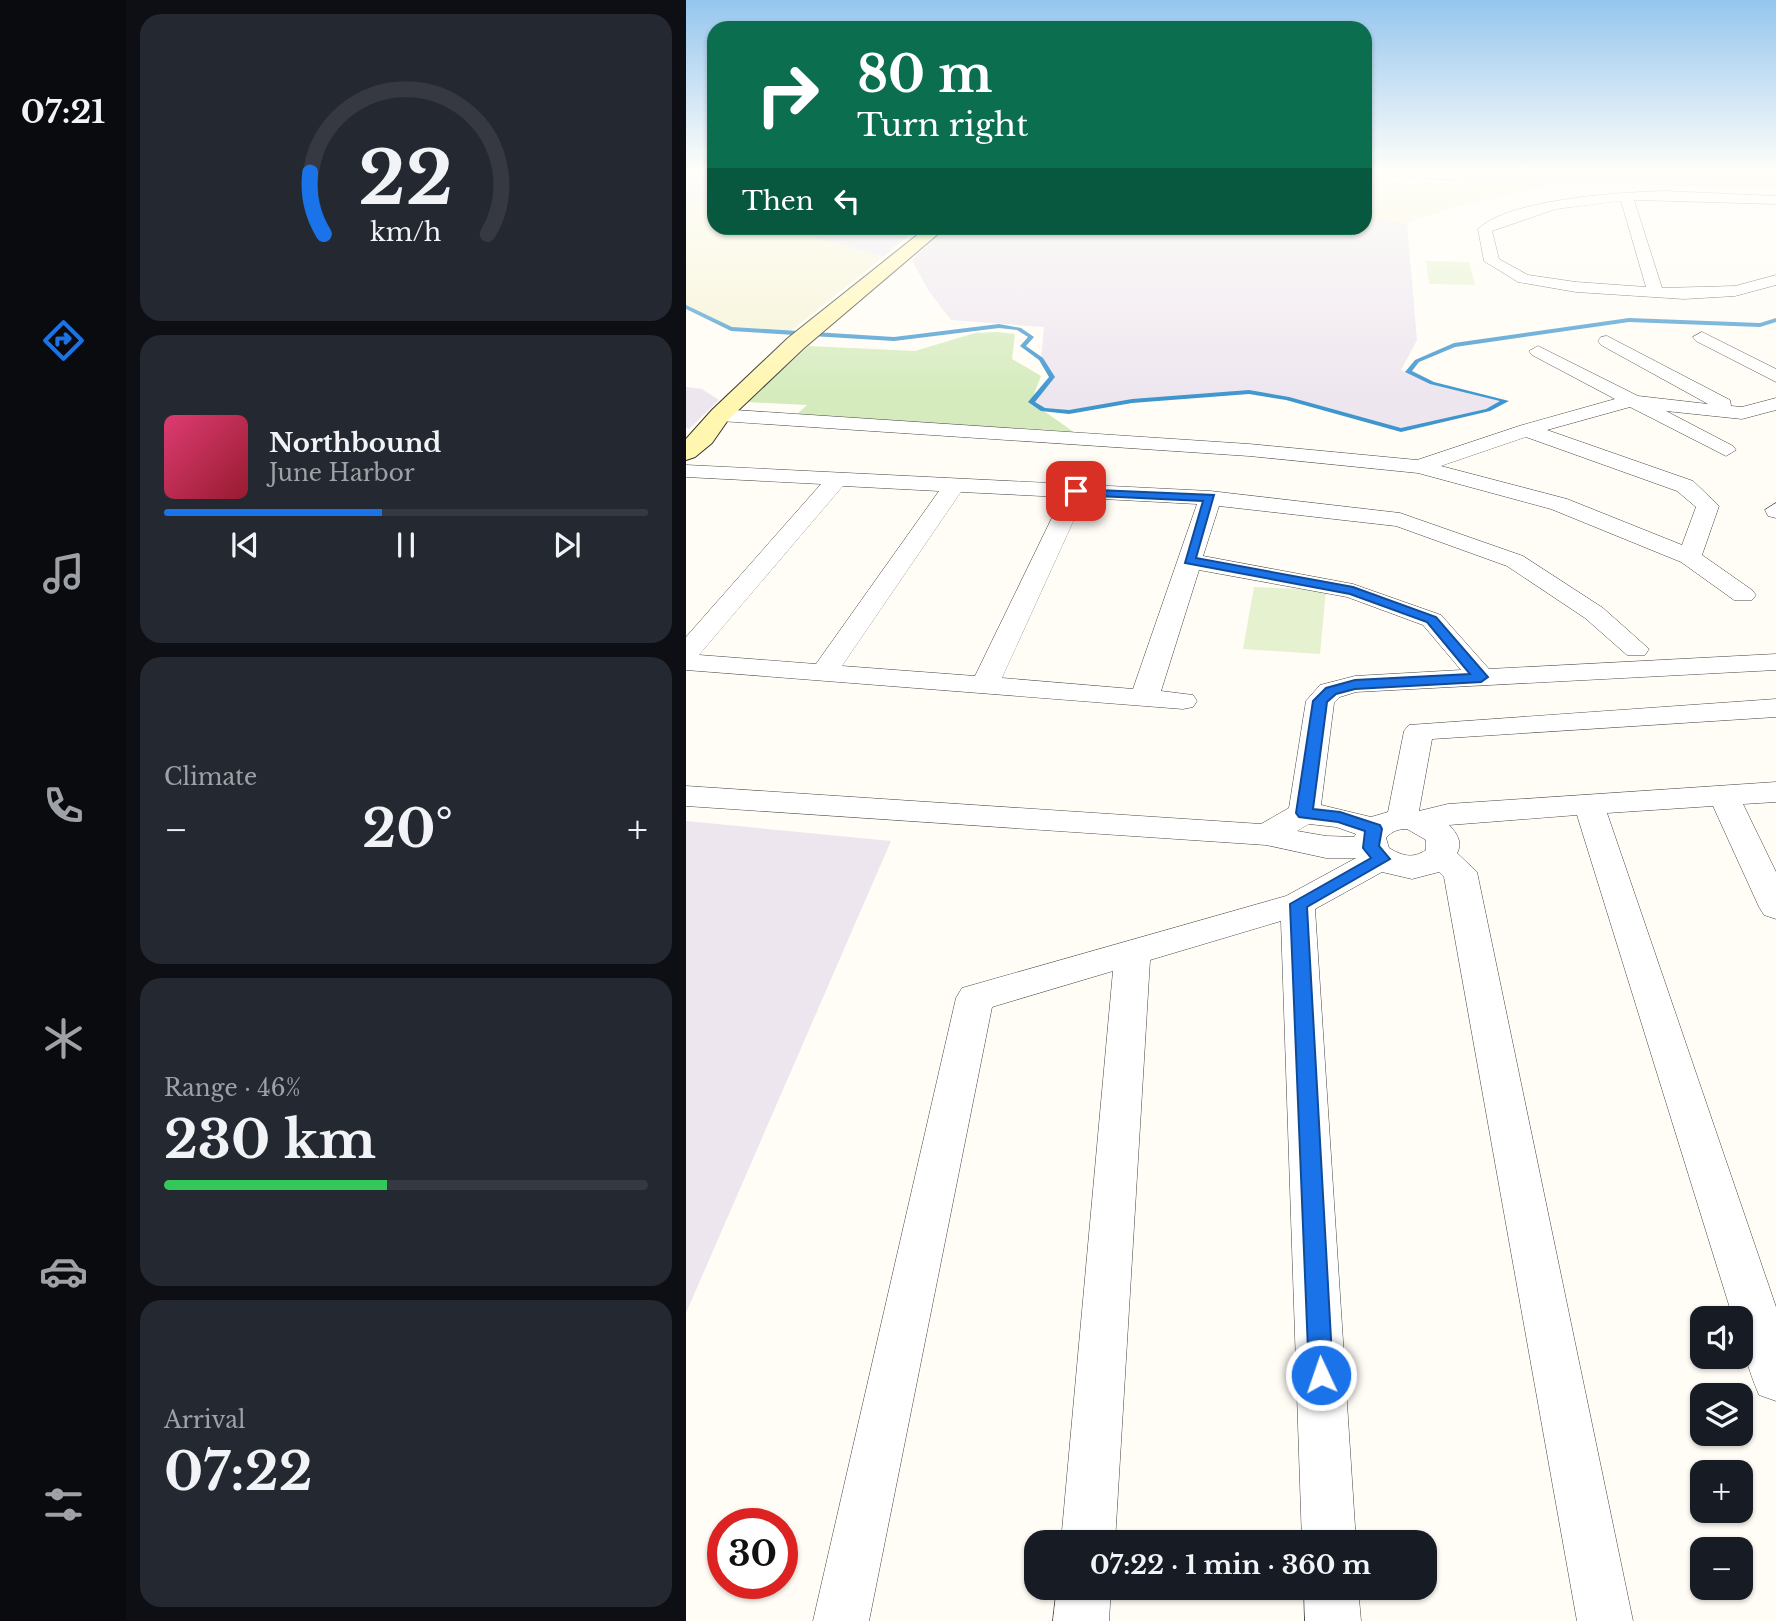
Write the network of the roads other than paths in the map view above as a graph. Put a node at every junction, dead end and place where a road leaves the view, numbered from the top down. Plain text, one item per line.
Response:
1 (914, 246) edge
2 (1489, 246) edge
3 (1641, 246) edge
4 (1776, 280) edge
5 (1656, 293) junction
6 (1702, 337) dead end
7 (1607, 341) dead end
8 (1538, 351) dead end
9 (1776, 376) edge
10 (1629, 401) junction
11 (1776, 404) edge
12 (1742, 413) junction
13 (720, 415) junction
14 (1526, 430) junction
15 (692, 442) edge
16 (1726, 450) dead end
17 (1419, 467) junction
18 (686, 471) edge
19 (839, 477) junction
20 (955, 484) junction
21 (1076, 491) junction
22 (1210, 498) junction
23 (1689, 557) junction
24 (1189, 561) junction
25 (1743, 596) dead end
26 (1636, 649) dead end
27 (686, 653) edge
28 (686, 662) edge
29 (1776, 662) edge
30 (825, 670) junction
31 (1481, 677) junction
32 (985, 685) junction
33 (1145, 696) junction
34 (1183, 701) dead end
35 (1776, 708) edge
36 (1776, 792) edge
37 (686, 796) edge
38 (1724, 797) junction
39 (1589, 805) junction
40 (1304, 813) junction
41 (1266, 835) junction
42 (1399, 839) junction
43 (1298, 904) junction
44 (1776, 907) edge
45 (1133, 952) junction
46 (1776, 1378) edge
47 (1088, 1530) edge
48 (1328, 1530) edge
49 (1083, 1600) edge
50 (1332, 1600) edge
51 (841, 1621) edge
52 (1081, 1621) edge
53 (1333, 1621) edge
54 (1605, 1621) edge

1 - 13 street
2 - 5 street
3 - 5 street
4 - 5 street
6 - 9 street
7 - 12 street
8 - 10 street
10 - 12 street
10 - 14 street
10 - 16 street
11 - 12 street
13 - 15 street
13 - 17 street
14 - 17 street
14 - 23 street
17 - 23 street
18 - 19 street
19 - 20 street
19 - 27 street
20 - 21 street
20 - 30 street
21 - 22 street
21 - 32 street
22 - 24 street
22 - 26 street
23 - 25 street
24 - 31 street
24 - 33 street
28 - 30 street
29 - 31 street
30 - 32 street
31 - 40 street
32 - 33 street
33 - 34 street
35 - 42 street
36 - 38 street
37 - 41 street
38 - 39 street
38 - 44 street
39 - 42 street
39 - 46 street
40 - 41 street
40 - 42 street
41 - 42 street
42 - 43 street
42 - 54 street
43 - 45 street
43 - 48 street
45 - 47 street
45 - 51 street
49 - 52 street
50 - 53 street

